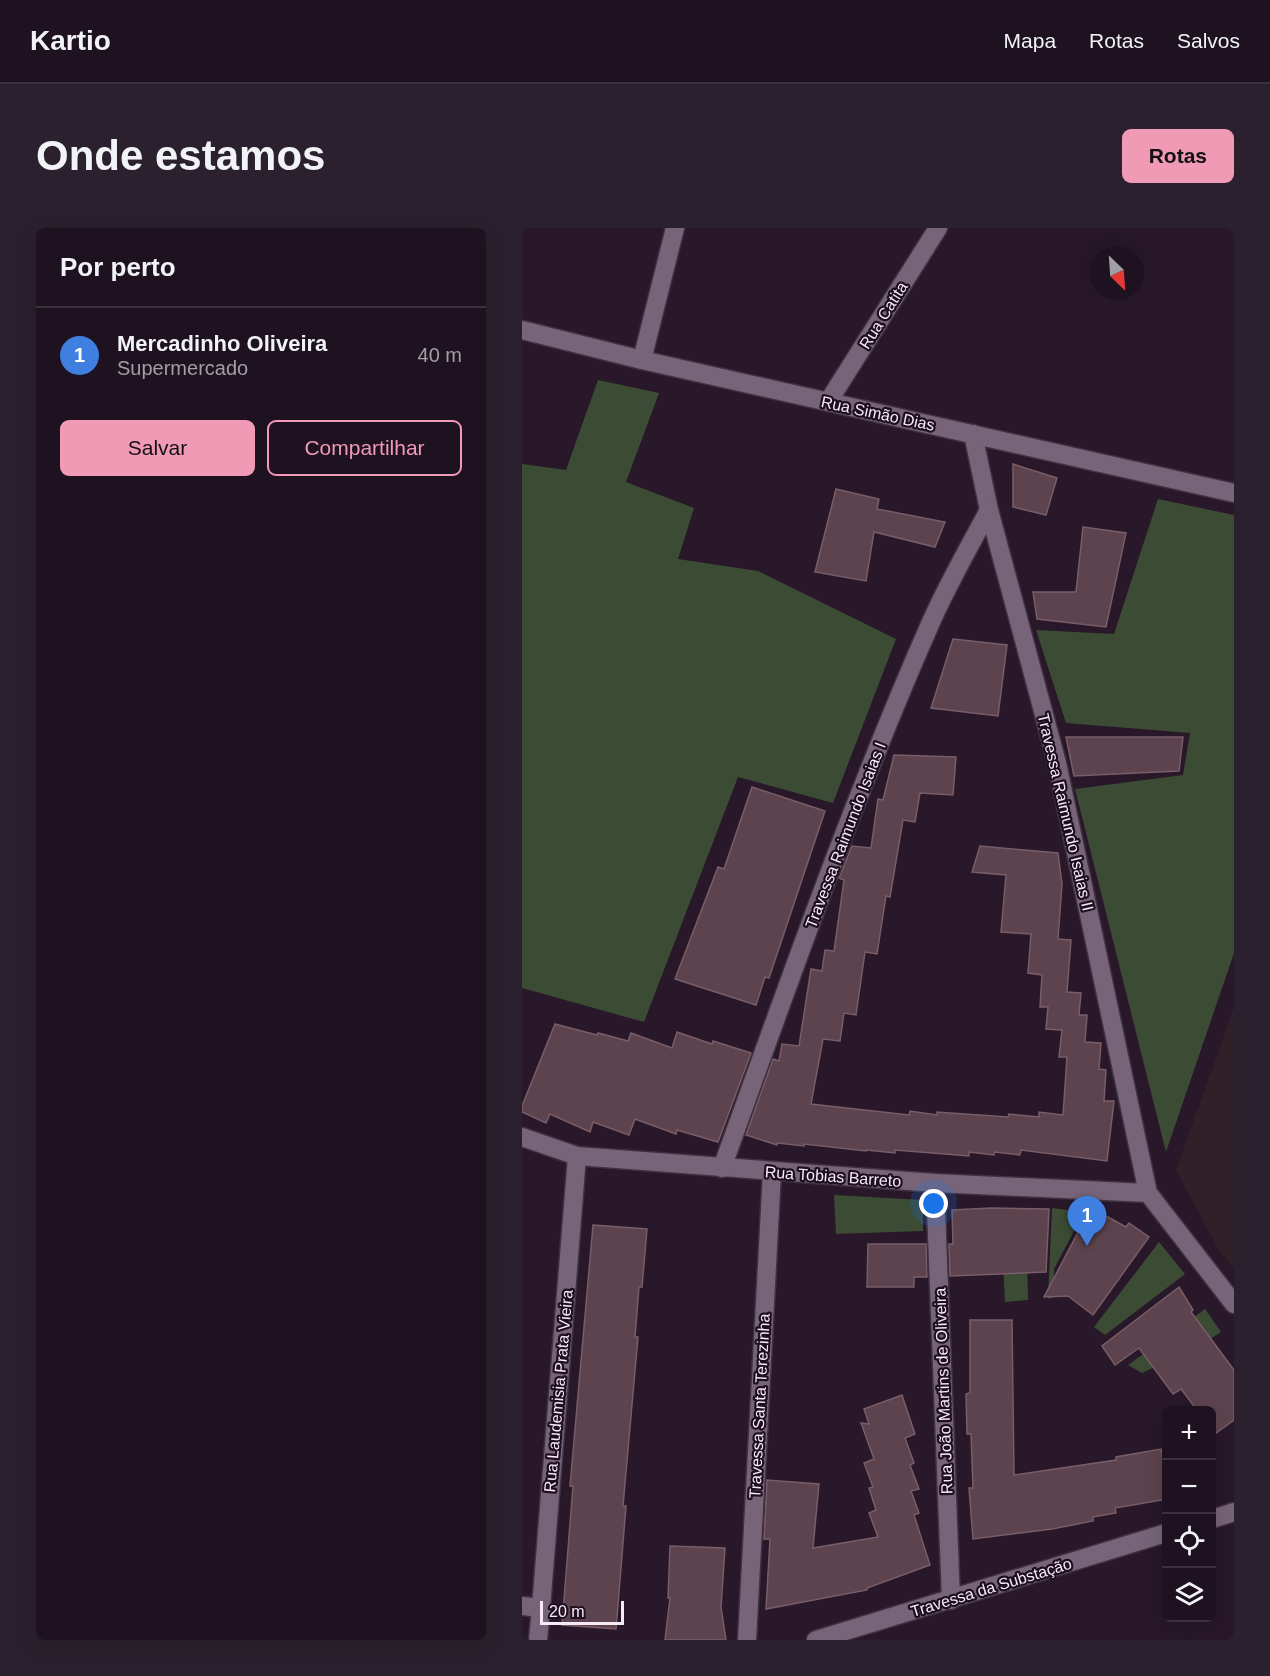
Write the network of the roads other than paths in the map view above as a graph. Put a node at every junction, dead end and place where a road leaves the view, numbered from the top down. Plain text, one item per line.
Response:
1 (675, 228) edge
2 (938, 228) edge
3 (522, 330) edge
4 (642, 360) junction
5 (828, 402) junction
6 (973, 434) junction
7 (1234, 493) edge
8 (989, 510) junction
9 (522, 1137) edge
10 (577, 1156) junction
11 (722, 1168) junction
12 (772, 1172) junction
13 (935, 1183) junction
14 (1148, 1192) junction
15 (1234, 1304) edge
16 (1234, 1512) edge
17 (1216, 1518) edge
18 (1162, 1535) edge
19 (951, 1599) junction
20 (522, 1606) edge
21 (541, 1608) junction
22 (538, 1640) edge
23 (747, 1640) edge
24 (816, 1640) edge

1 - 4 street
2 - 5 street, Rua Catita
3 - 4 street, Rua Simão Dias
4 - 5 street, Rua Simão Dias
5 - 6 street, Rua Simão Dias
6 - 7 street, Rua Simão Dias
6 - 8 street, Travessa Raimundo Isaias II
8 - 11 street, Travessa Raimundo Isaias I
8 - 14 street, Travessa Raimundo Isaias II
9 - 10 street, Rua Tobias Barreto
10 - 11 street, Rua Tobias Barreto
10 - 21 street, Rua Laudemisia Prata Vieira
11 - 12 street, Rua Tobias Barreto
12 - 13 street, Rua Tobias Barreto
12 - 23 street, Travessa Santa Terezinha
13 - 14 street, Rua Tobias Barreto
13 - 19 street, Rua João Martins de Oliveira
14 - 15 street
16 - 17 street
18 - 19 street, Travessa da Substação
19 - 24 street, Travessa da Substação
20 - 21 street
21 - 22 street, Rua Laudemisia Prata Vieira

